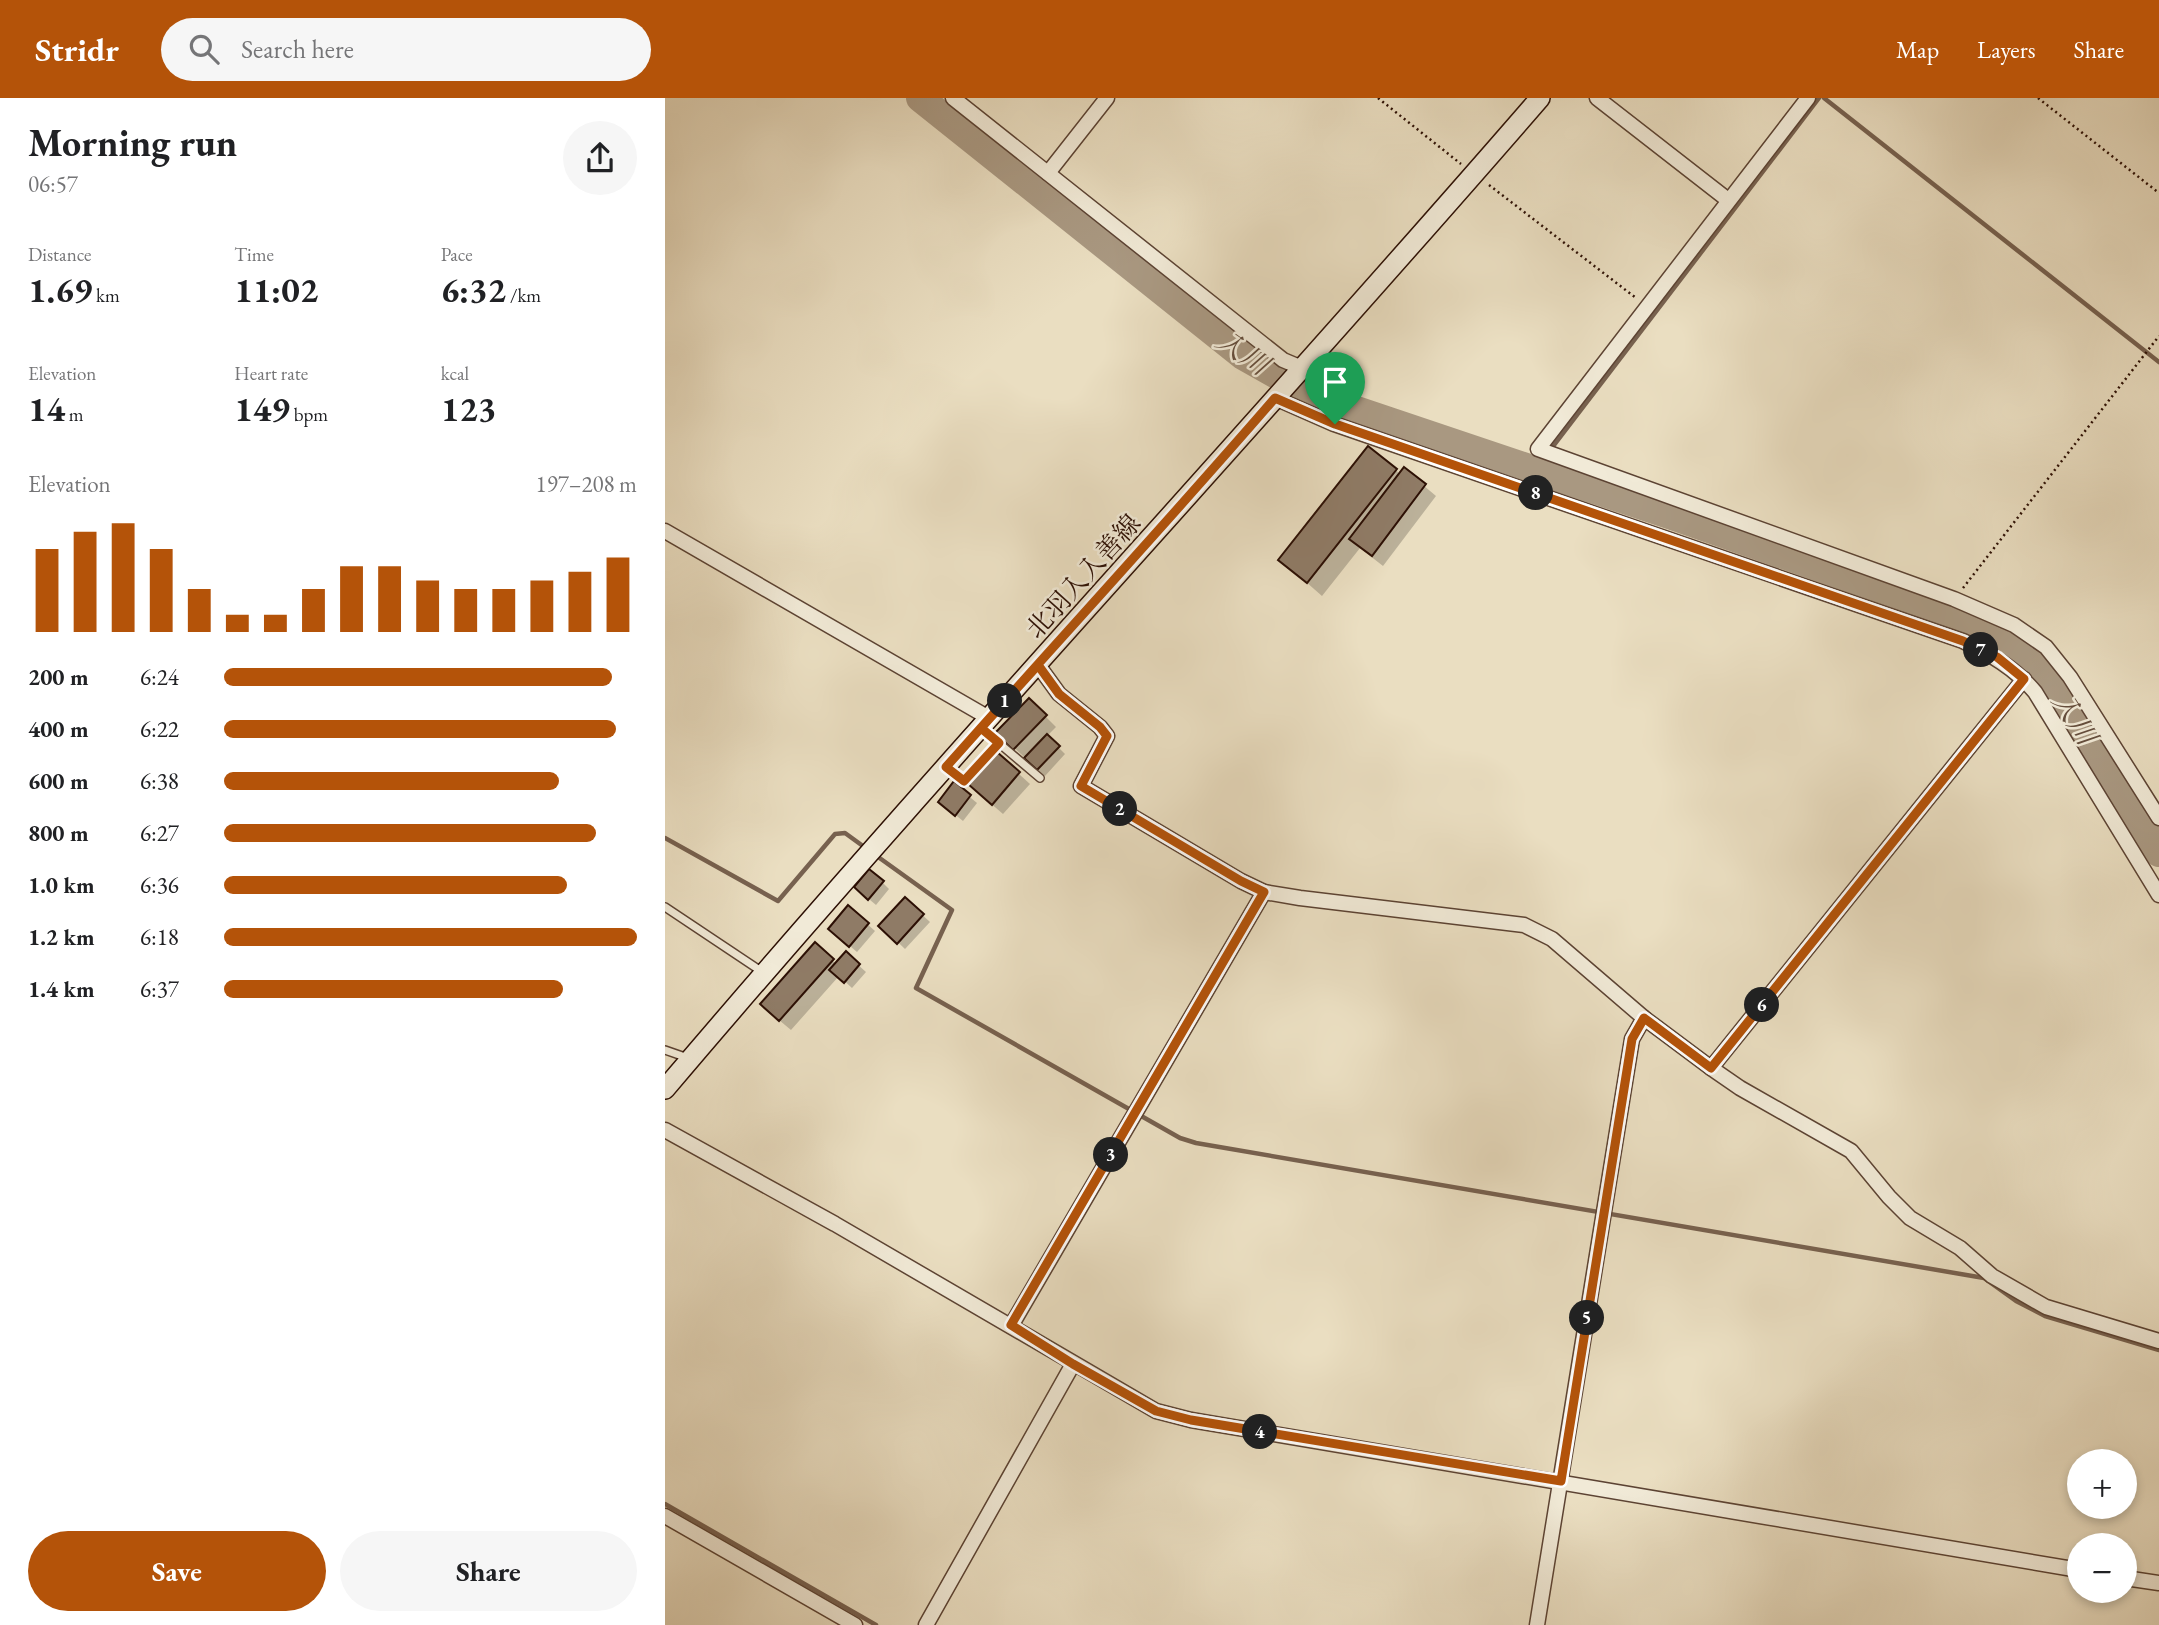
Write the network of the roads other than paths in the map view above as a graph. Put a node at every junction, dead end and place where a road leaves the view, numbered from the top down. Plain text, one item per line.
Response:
1 (953, 98) edge
2 (1107, 98) edge
3 (1540, 98) edge
4 (1597, 98) edge
5 (1808, 98) edge
6 (1048, 173) junction
7 (1728, 200) junction
8 (1299, 371) junction
9 (1277, 396) junction
10 (665, 531) edge
11 (1038, 665) junction
12 (2024, 679) junction
13 (985, 723) junction
14 (999, 743) junction
15 (946, 767) junction
16 (1040, 778) dead end
17 (2159, 818) edge
18 (1264, 892) junction
19 (2159, 895) edge
20 (665, 907) edge
21 (764, 974) junction
22 (1644, 1018) junction
23 (665, 1051) edge
24 (691, 1059) junction
25 (1711, 1068) junction
26 (665, 1089) edge
27 (665, 1130) edge
28 (1011, 1325) junction
29 (2159, 1341) edge
30 (1073, 1364) junction
31 (1561, 1481) junction
32 (665, 1516) edge
33 (2067, 1568) edge
34 (2137, 1580) edge
35 (2159, 1583) edge
36 (855, 1625) edge
37 (926, 1625) edge
38 (1537, 1625) edge

1 - 6 street
2 - 6 street
3 - 8 main road, 北羽入入善線
4 - 7 street
5 - 7 street
6 - 8 street
7 - 17 street
8 - 9 main road, 北羽入入善線
9 - 11 main road, 北羽入入善線
9 - 12 street
10 - 13 street
11 - 13 main road, 北羽入入善線
11 - 18 street
12 - 19 street
12 - 25 street
13 - 14 lane
13 - 15 main road, 北羽入入善線
14 - 15 lane
14 - 16 lane
15 - 21 main road, 北羽入入善線
18 - 22 street
18 - 28 street
20 - 21 lane
21 - 24 main road, 北羽入入善線
22 - 25 street
22 - 31 street
23 - 24 lane
24 - 26 main road, 北羽入入善線
25 - 29 street
27 - 28 street
28 - 30 street
30 - 31 street
30 - 37 street
31 - 33 street
31 - 38 street
32 - 36 street
34 - 35 street

